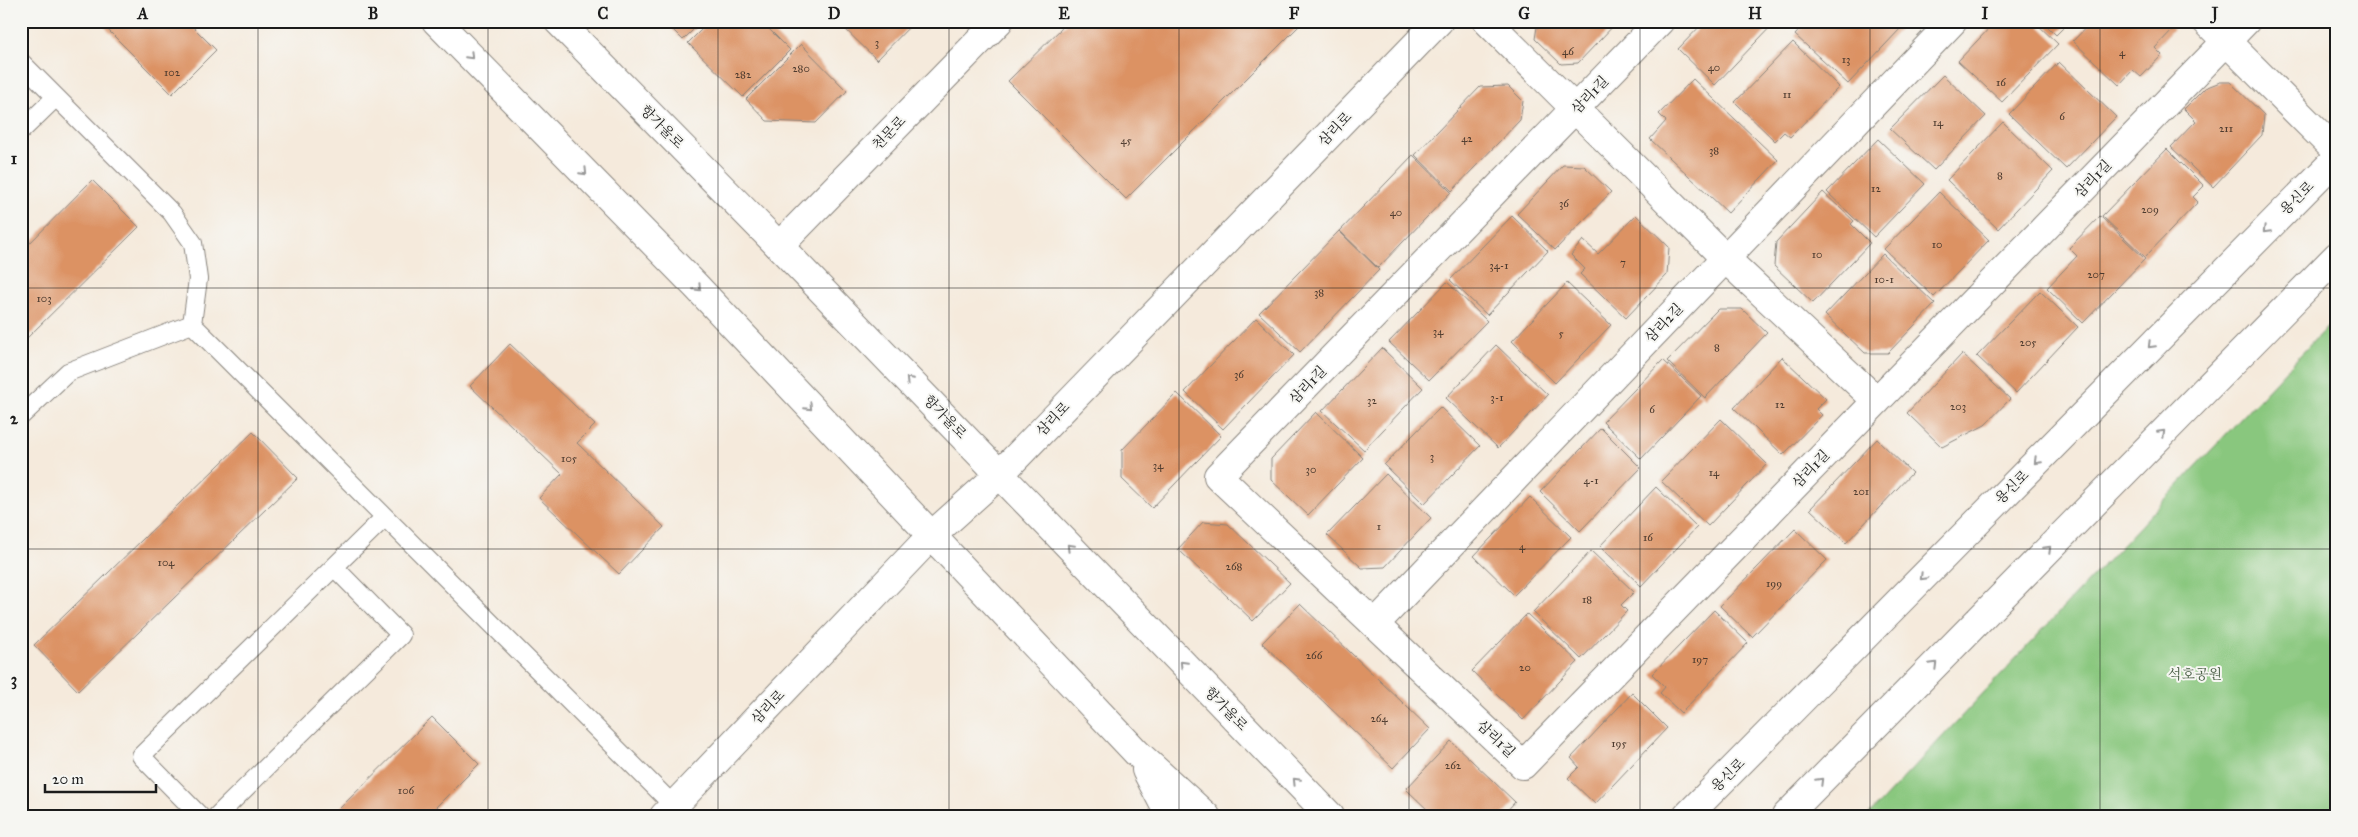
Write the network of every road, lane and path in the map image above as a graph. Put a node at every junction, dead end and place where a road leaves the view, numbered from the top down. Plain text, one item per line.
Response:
1 (436, 21) edge
2 (558, 21) edge
3 (999, 21) edge
4 (1440, 21) edge
5 (1487, 21) edge
6 (1660, 21) edge
7 (1952, 21) edge
8 (2206, 21) edge
9 (2246, 21) edge
10 (2226, 42) junction
11 (21, 62) edge
12 (56, 97) junction
13 (1576, 110) junction
14 (21, 131) edge
15 (2337, 152) edge
16 (2337, 158) edge
17 (779, 246) junction
18 (2337, 256) edge
19 (1726, 259) junction
20 (192, 324) junction
21 (1877, 401) junction
22 (21, 416) edge
23 (1000, 474) junction
24 (384, 517) junction
25 (930, 536) junction
26 (334, 567) junction
27 (1375, 624) junction
28 (1137, 753) junction
29 (674, 813) edge
30 (200, 816) edge
31 (217, 816) edge
32 (1170, 816) edge
33 (1206, 816) edge
34 (1330, 816) edge
35 (1687, 816) edge
36 (1786, 816) edge

1 -> 25 street
2 - 17 street, 항가울로
3 - 17 street, 천문로
4 - 23 street, 삼리로
5 - 13 street
6 - 13 street, 삼리1길
7 - 19 street, 삼리2길
8 - 10 street
9 - 10 street, 삼리1길
10 - 15 street
10 - 21 street, 삼리1길
11 - 12 lane
12 - 14 lane
12 - 20 lane
13 - 19 street
13 - 27 street, 삼리1길
16 -> 35 street, 용신로
23 -> 17 street, 항가울로
36 -> 18 street
19 - 21 street
19 - 27 street, 삼리2길
20 - 22 lane
20 - 24 lane
21 - 27 street, 삼리1길
23 - 25 street, 삼리로
34 -> 23 street, 항가울로
24 - 26 lane
24 - 29 lane
25 - 28 street
25 - 29 street, 삼리로
26 - 30 lane
26 - 31 lane
28 - 32 street
28 - 33 street

